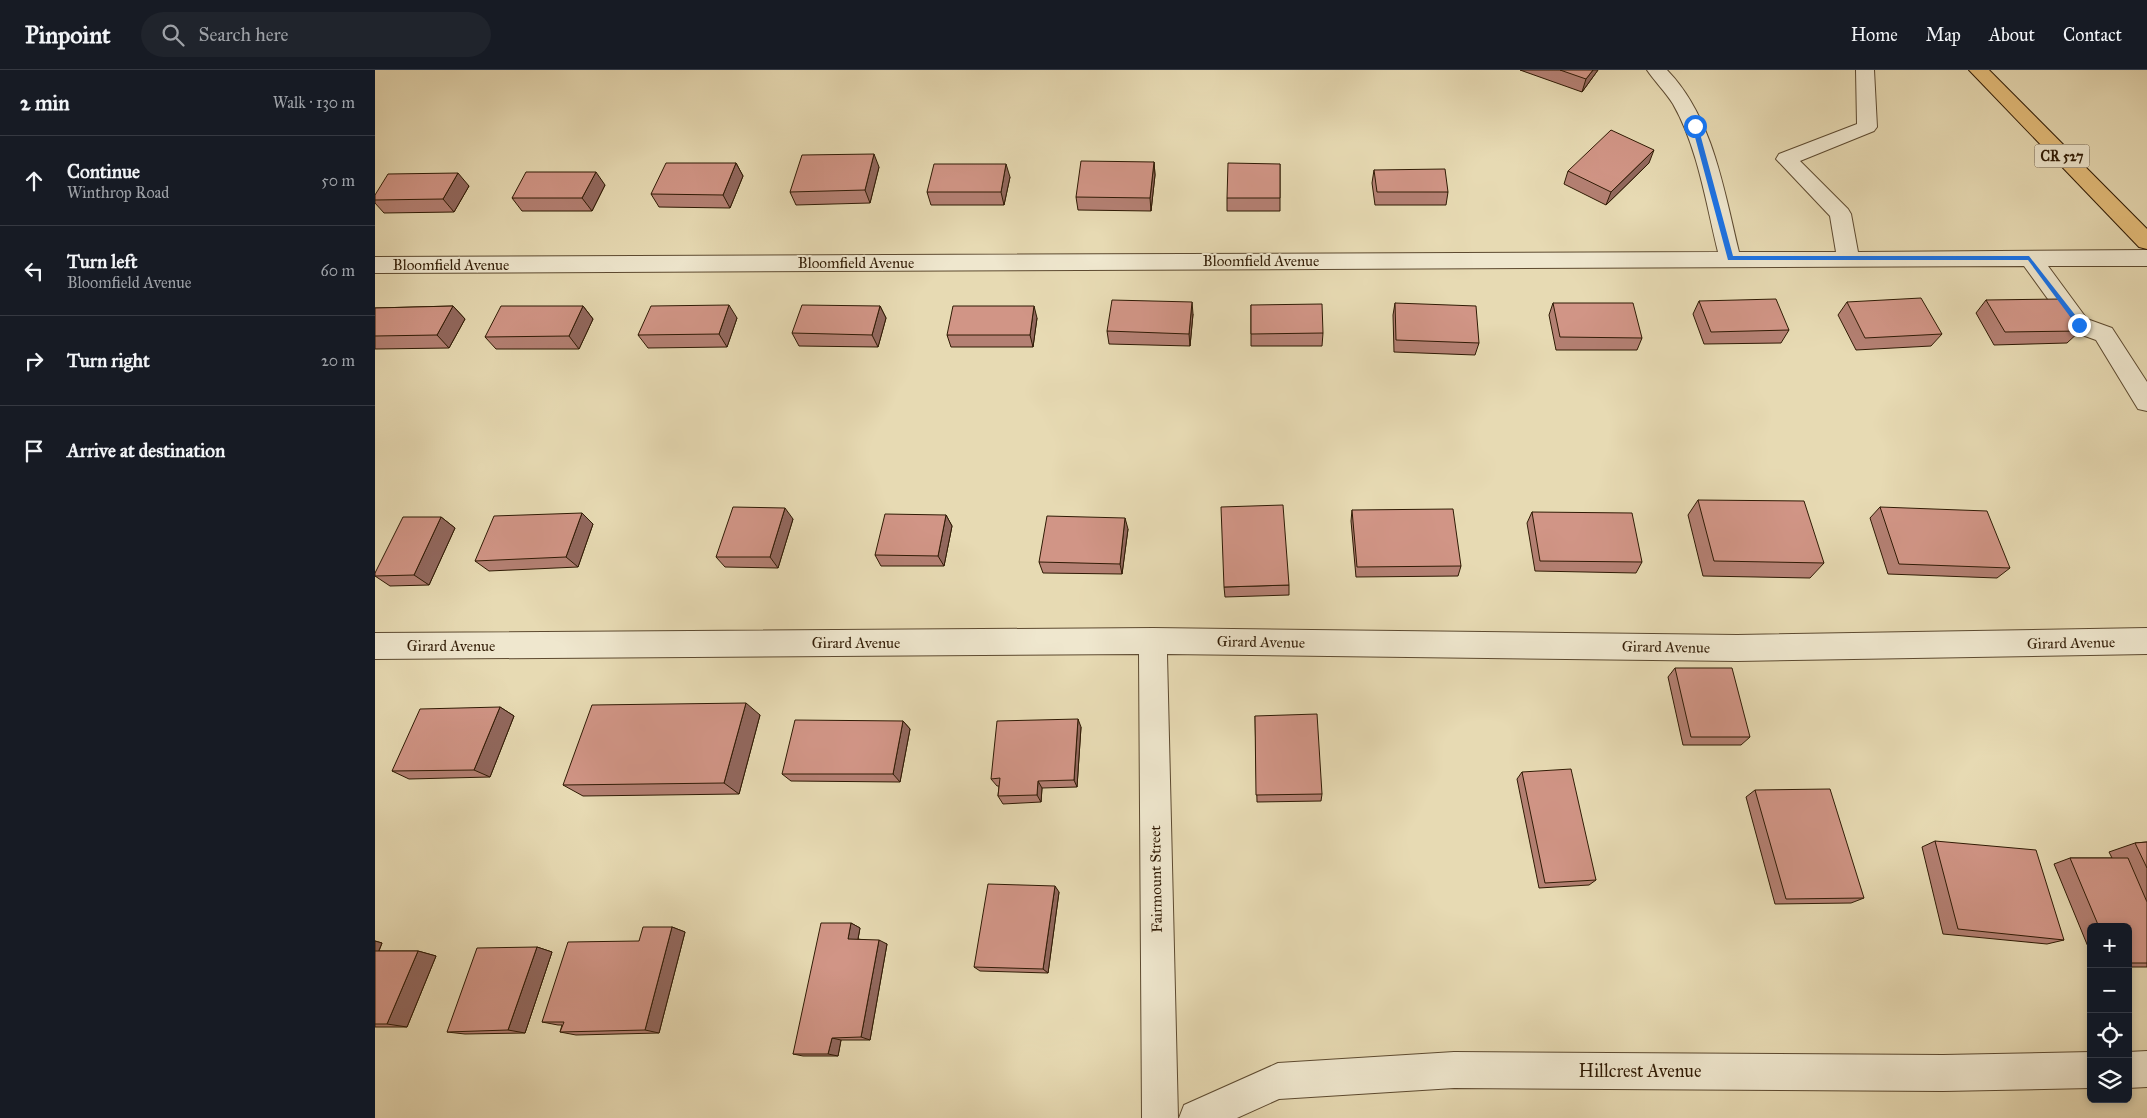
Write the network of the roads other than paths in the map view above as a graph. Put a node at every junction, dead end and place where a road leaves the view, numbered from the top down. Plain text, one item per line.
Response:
1 (1657, 70) edge
2 (1865, 70) edge
3 (1978, 70) edge
4 (2147, 242) edge
5 (1730, 258) junction
6 (1849, 258) junction
7 (2029, 258) junction
8 (2147, 258) edge
9 (375, 265) edge
10 (2147, 402) edge
11 (1153, 641) junction
12 (2147, 642) edge
13 (375, 646) edge
14 (2147, 1069) edge
15 (2087, 1070) edge
16 (2132, 1070) edge
17 (1160, 1118) edge
18 (1197, 1118) edge

1 - 5 street
2 - 6 street
3 - 4 main road, CR 527
5 - 6 street, Bloomfield Avenue
5 - 9 street, Bloomfield Avenue
6 - 7 street, Bloomfield Avenue
7 - 8 street, Bloomfield Avenue
7 - 10 street
11 - 12 street, Girard Avenue
11 - 13 street, Girard Avenue
11 - 17 street, Fairmount Street
14 - 16 street
15 - 18 street, Hillcrest Avenue

